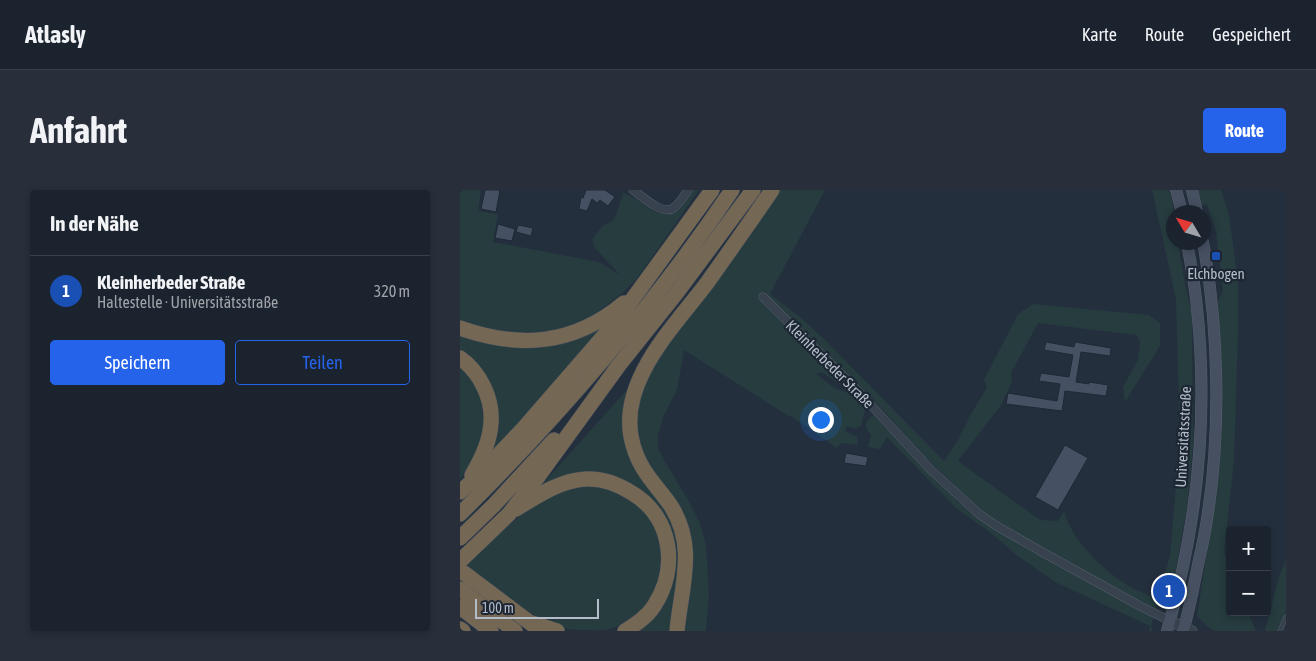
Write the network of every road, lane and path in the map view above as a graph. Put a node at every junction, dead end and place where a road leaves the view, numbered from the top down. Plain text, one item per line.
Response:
1 (633, 190) edge
2 (688, 190) edge
3 (712, 190) edge
4 (732, 190) edge
5 (752, 190) edge
6 (772, 190) edge
7 (1176, 190) edge
8 (1192, 190) edge
9 (1180, 205) edge
10 (1195, 205) edge
11 (1188, 250) edge
12 (1204, 250) edge
13 (636, 292) junction
14 (762, 297) dead end
15 (460, 328) edge
16 (460, 358) edge
17 (619, 365) junction
18 (460, 491) edge
19 (460, 514) edge
20 (509, 514) junction
21 (460, 538) edge
22 (465, 556) edge
23 (460, 570) edge
24 (460, 589) edge
25 (460, 607) edge
26 (1286, 618) edge
27 (1169, 626) edge
28 (536, 627) edge
29 (460, 629) edge
30 (1186, 630) edge
31 (463, 631) edge
32 (491, 631) edge
33 (515, 631) edge
34 (557, 631) edge
35 (626, 631) edge
36 (677, 631) edge
37 (1280, 631) edge

1 - 2 street
3 - 13 highway
4 - 19 highway
5 - 17 highway
6 - 36 highway
7 - 9 main road
8 - 10 main road
11 - 27 main road, Universitätsstraße
12 - 30 main road, Universitätsstraße
13 - 15 highway
13 - 18 highway
14 - 27 street, Kleinherbeder Straße
16 - 18 highway
17 - 20 highway
17 - 21 highway
20 - 22 highway
20 - 35 highway
23 - 28 highway
24 - 33 highway
25 - 32 highway
26 - 37 lane
27 - 30 street, Kleinherbeder Straße
28 - 34 highway
29 - 31 highway

